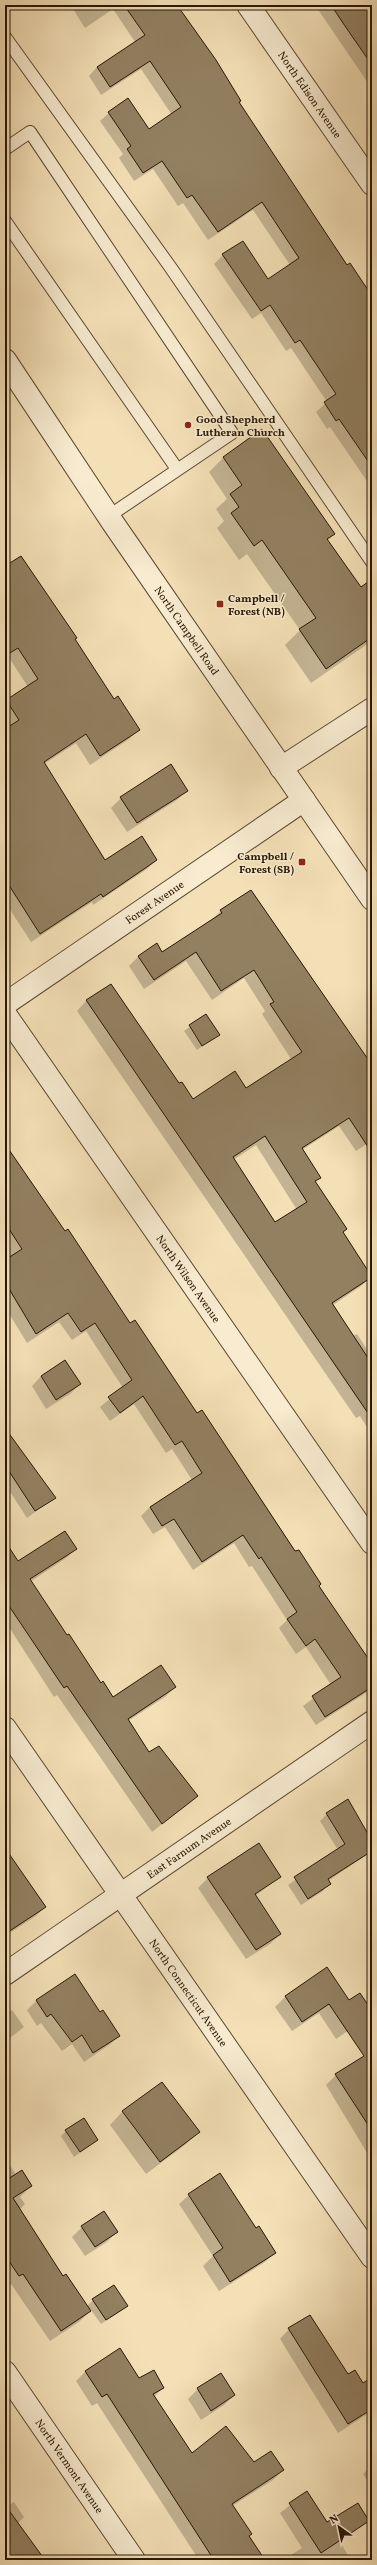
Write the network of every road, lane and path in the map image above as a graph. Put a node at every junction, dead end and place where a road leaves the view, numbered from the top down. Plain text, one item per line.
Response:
1 (248, 5) edge
2 (5, 37) edge
3 (5, 149) edge
4 (372, 184) edge
5 (5, 221) edge
6 (5, 360) edge
7 (177, 470) junction
8 (109, 516) junction
9 (372, 562) edge
10 (372, 709) edge
11 (282, 768) junction
12 (304, 800) junction
13 (372, 899) edge
14 (5, 1004) edge
15 (5, 1014) edge
16 (372, 1543) edge
17 (372, 1722) edge
18 (5, 1728) edge
19 (121, 1894) junction
20 (5, 1974) edge
21 (372, 2256) edge
22 (5, 2372) edge
23 (134, 2560) edge

1 - 4 street, North Edison Avenue
2 - 9 lane
3 - 7 lane
5 - 7 lane
6 - 8 street, North Campbell Road
7 - 8 lane
8 - 11 street, North Campbell Road
10 - 11 street
11 - 12 street, North Campbell Road
12 - 13 street, North Campbell Road
12 - 14 street, Forest Avenue
15 - 16 street, North Wilson Avenue
17 - 19 street, East Farnum Avenue
18 - 19 street, North Connecticut Avenue
19 - 20 street, East Farnum Avenue
19 - 21 street, North Connecticut Avenue
22 - 23 street, North Vermont Avenue

